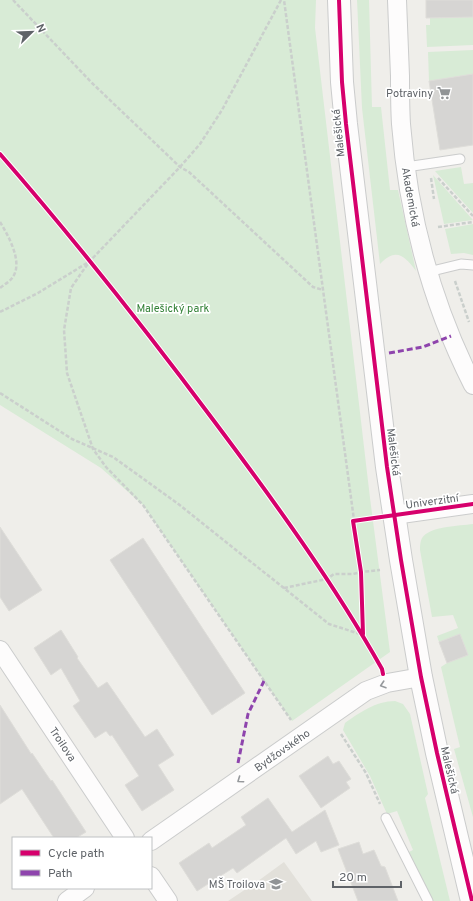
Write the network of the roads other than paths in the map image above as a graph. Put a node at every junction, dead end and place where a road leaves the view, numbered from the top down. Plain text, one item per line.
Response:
1 (339, 0) edge
2 (396, 0) edge
3 (460, 159) dead end
4 (406, 167) junction
5 (473, 265) edge
6 (428, 272) junction
7 (473, 385) edge
8 (473, 504) edge
9 (394, 515) junction
10 (0, 650) edge
11 (421, 677) junction
12 (386, 818) road end
13 (124, 837) edge
14 (152, 840) edge
15 (152, 877) edge
16 (84, 889) edge
17 (67, 901) edge
18 (168, 901) edge
19 (428, 901) edge
20 (472, 901) edge

1 - 9 street, Malešická
2 - 4 street, Akademická
3 - 4 lane
4 - 6 street, Akademická
5 - 6 lane
6 - 7 street, Akademická
8 - 9 street, Univerzitní
9 - 11 street, Malešická
10 - 13 street, Troilova
11 -> 14 street, Bydžovského
11 - 20 street, Malešická
12 - 19 lane
15 - 18 street
16 - 17 street

